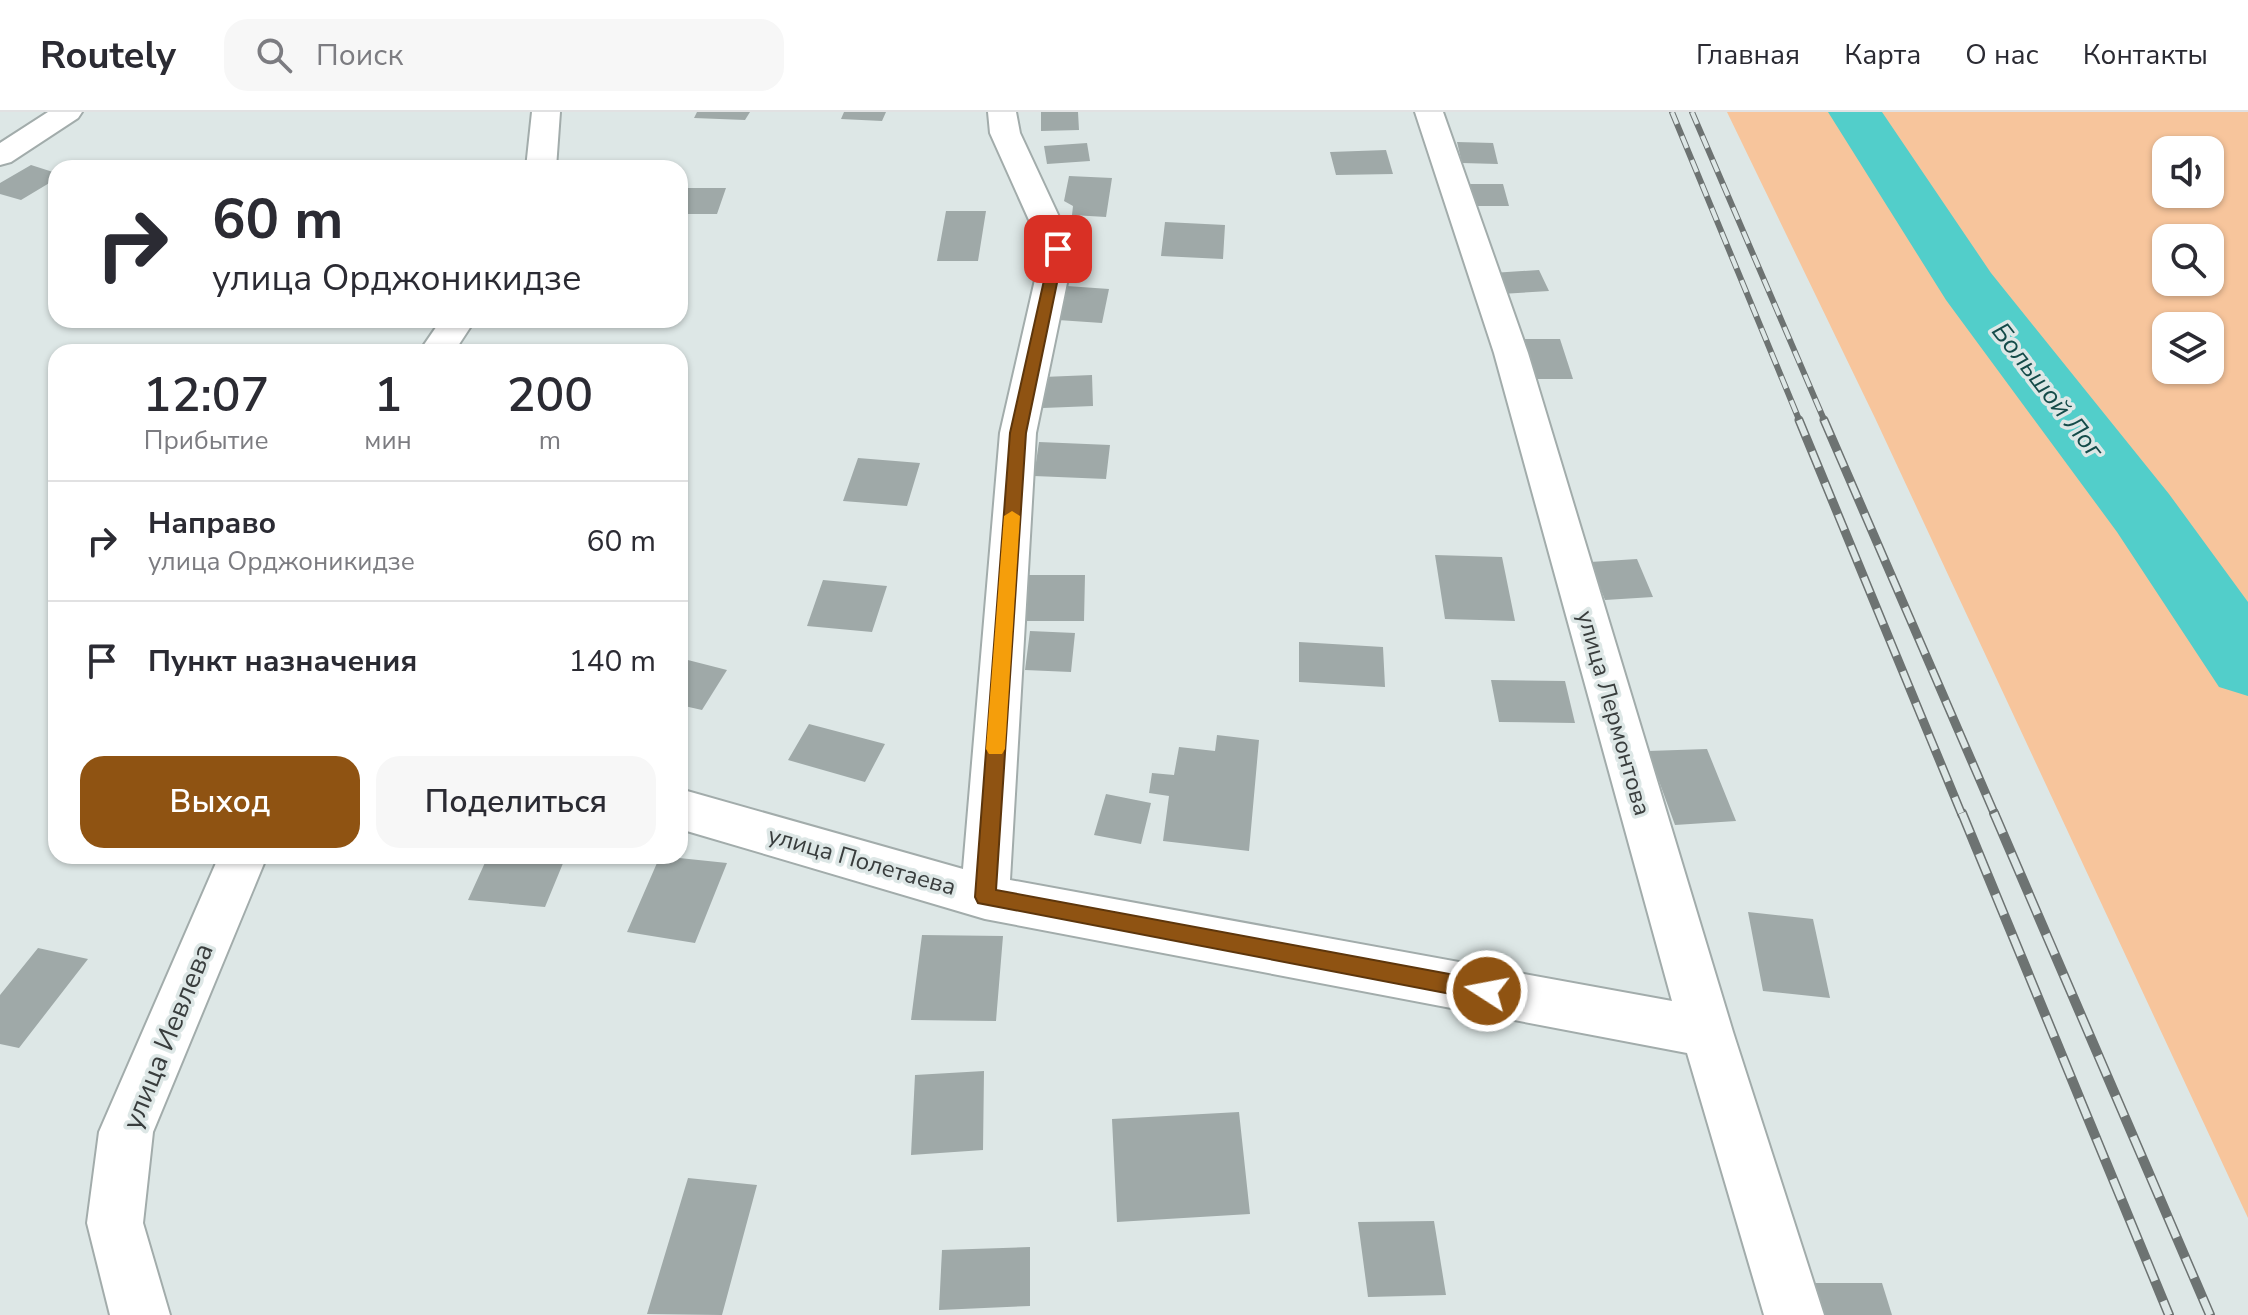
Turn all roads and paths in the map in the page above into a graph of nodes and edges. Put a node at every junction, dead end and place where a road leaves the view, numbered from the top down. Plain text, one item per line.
1 (68, 112) edge
2 (546, 112) edge
3 (1002, 112) edge
4 (1429, 112) edge
5 (0, 156) edge
6 (542, 160) edge
7 (688, 811) edge
8 (240, 864) edge
9 (985, 897) junction
10 (1707, 1032) junction
11 (140, 1315) edge
12 (1794, 1315) edge

1 - 5 street
2 - 6 street
3 - 9 street
4 - 10 street, улица Лермонтова
7 - 9 street, улица Полетаева
8 - 11 street, улица Иевлева
9 - 10 street, улица Полетаева
10 - 12 street, улица Лермонтова

